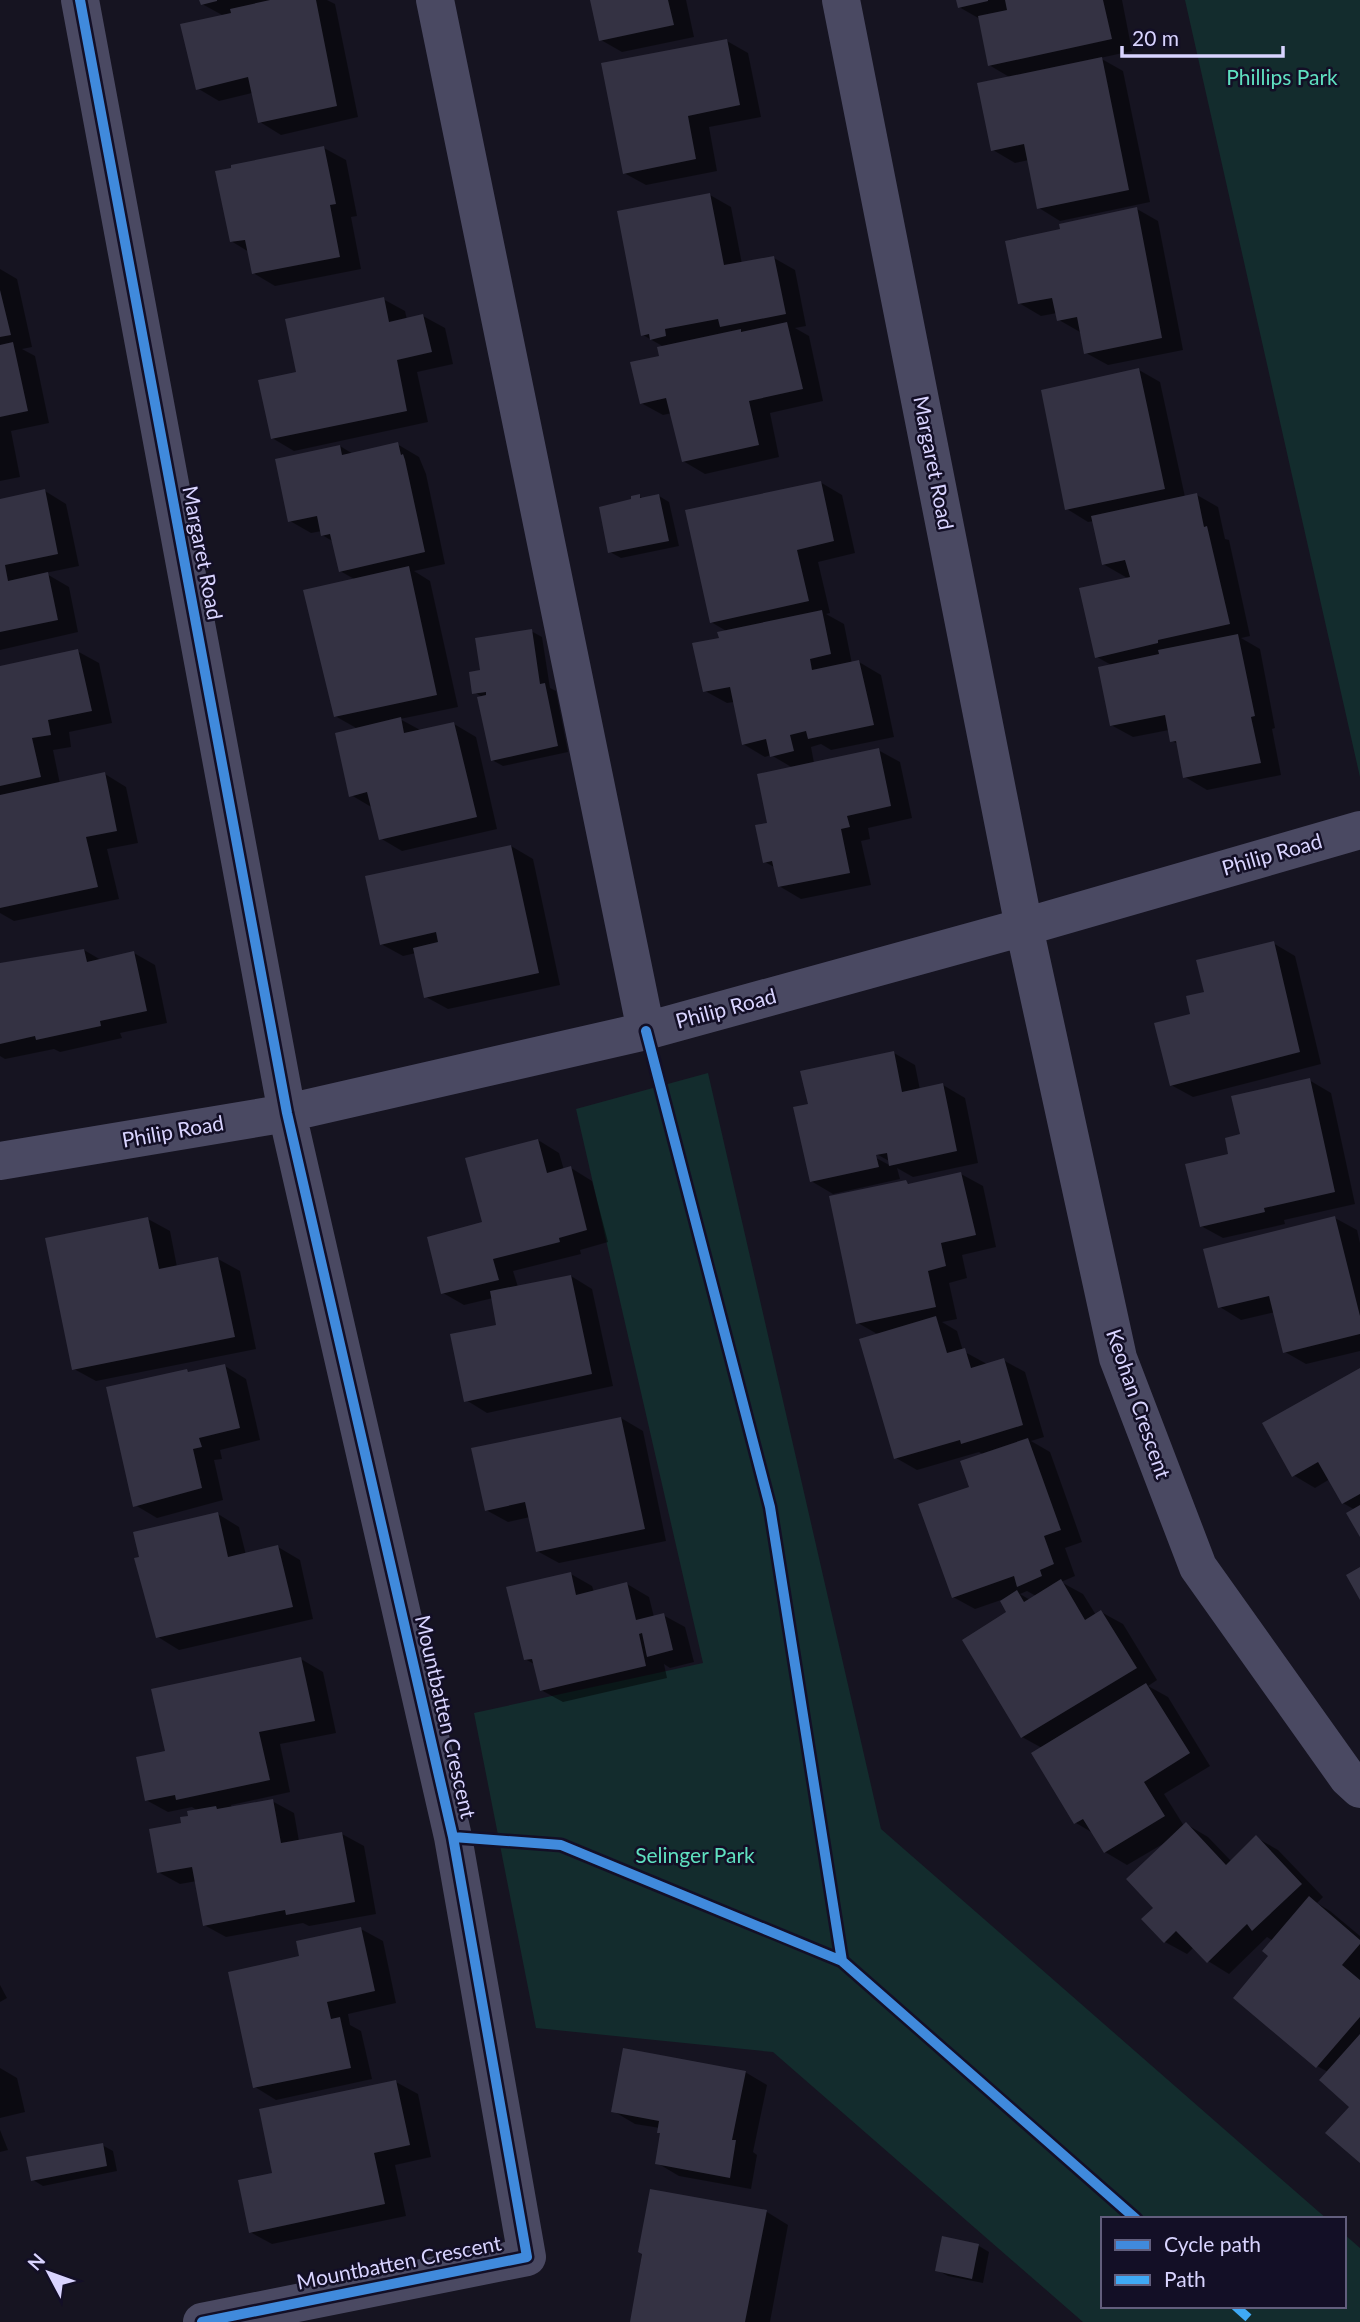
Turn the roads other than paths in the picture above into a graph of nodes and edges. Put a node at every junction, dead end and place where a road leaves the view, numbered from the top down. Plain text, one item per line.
1 (80, 0) edge
2 (435, 0) edge
3 (841, 0) edge
4 (1360, 830) edge
5 (1024, 927) junction
6 (646, 1031) junction
7 (287, 1113) junction
8 (0, 1161) edge
9 (1360, 1789) edge
10 (202, 2322) edge

1 - 7 street, Margaret Road
2 - 6 street
3 - 5 street, Margaret Road
4 - 5 street, Philip Road
5 - 6 street, Philip Road
5 - 9 street, Keohan Crescent
6 - 7 street, Philip Road
7 - 8 street, Philip Road
7 - 10 street, Mountbatten Crescent

